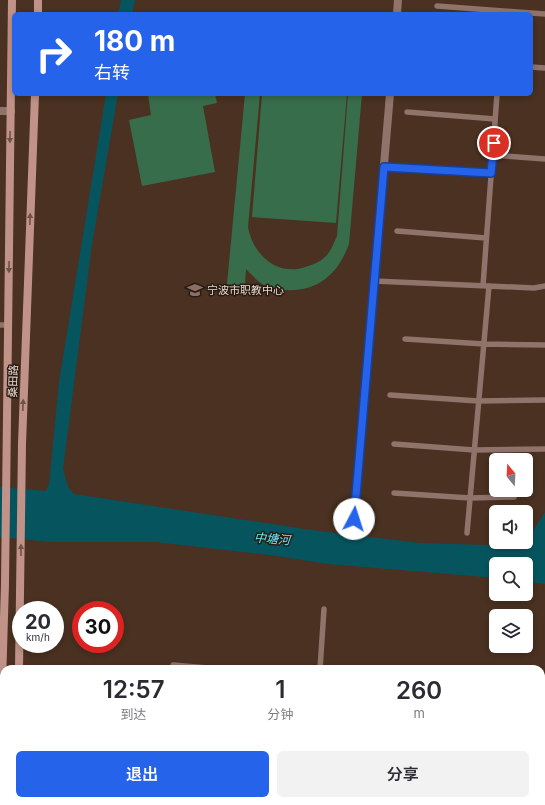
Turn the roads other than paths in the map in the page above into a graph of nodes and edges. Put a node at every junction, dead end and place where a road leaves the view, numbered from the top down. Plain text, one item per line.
1 (12, 0) edge
2 (38, 0) edge
3 (398, 0) edge
4 (437, 6) dead end
5 (38, 12) edge
6 (397, 12) edge
7 (518, 12) edge
8 (533, 13) edge
9 (545, 14) edge
10 (533, 67) edge
11 (545, 68) edge
12 (35, 96) edge
13 (390, 96) edge
14 (497, 96) edge
15 (0, 111) edge
16 (10, 111) junction
17 (407, 112) dead end
18 (495, 119) junction
19 (493, 155) junction
20 (545, 160) edge
21 (384, 167) junction
22 (491, 173) junction
23 (397, 231) dead end
24 (486, 238) junction
25 (374, 281) junction
26 (486, 286) junction
27 (545, 286) edge
28 (4, 325) edge
29 (405, 339) dead end
30 (484, 344) junction
31 (545, 345) edge
32 (390, 396) dead end
33 (545, 400) edge
34 (478, 401) junction
35 (394, 444) dead end
36 (545, 448) edge
37 (474, 450) junction
38 (394, 493) dead end
39 (514, 497) dead end
40 (470, 498) junction
41 (354, 519) dead end
42 (467, 533) dead end
43 (324, 609) dead end
44 (2, 665) edge
45 (19, 665) edge
46 (320, 665) edge
47 (0, 731) edge
48 (0, 750) edge

1 - 16 main road, 桑田路
2 - 5 main road
3 - 6 street
4 - 7 lane
8 - 9 lane
10 - 11 lane
45 -> 12 main road, 桑田路
13 - 21 street
14 - 18 lane
15 - 16 street
16 -> 28 main road, 桑田路
17 - 18 lane
18 - 19 lane
19 - 20 lane
19 - 22 lane
21 - 22 lane
21 - 25 street
22 - 24 lane
23 - 24 lane
24 - 26 lane
25 - 26 lane
25 - 41 street
26 - 27 lane
26 - 30 lane
28 - 44 main road, 桑田路
29 - 30 lane
30 - 31 lane
30 - 34 lane
32 - 34 lane
33 - 34 lane
34 - 37 lane
35 - 37 lane
36 - 37 lane
37 - 40 lane
38 - 40 lane
39 - 40 lane
40 - 42 lane
43 - 46 lane
47 - 48 main road, 桑田路

